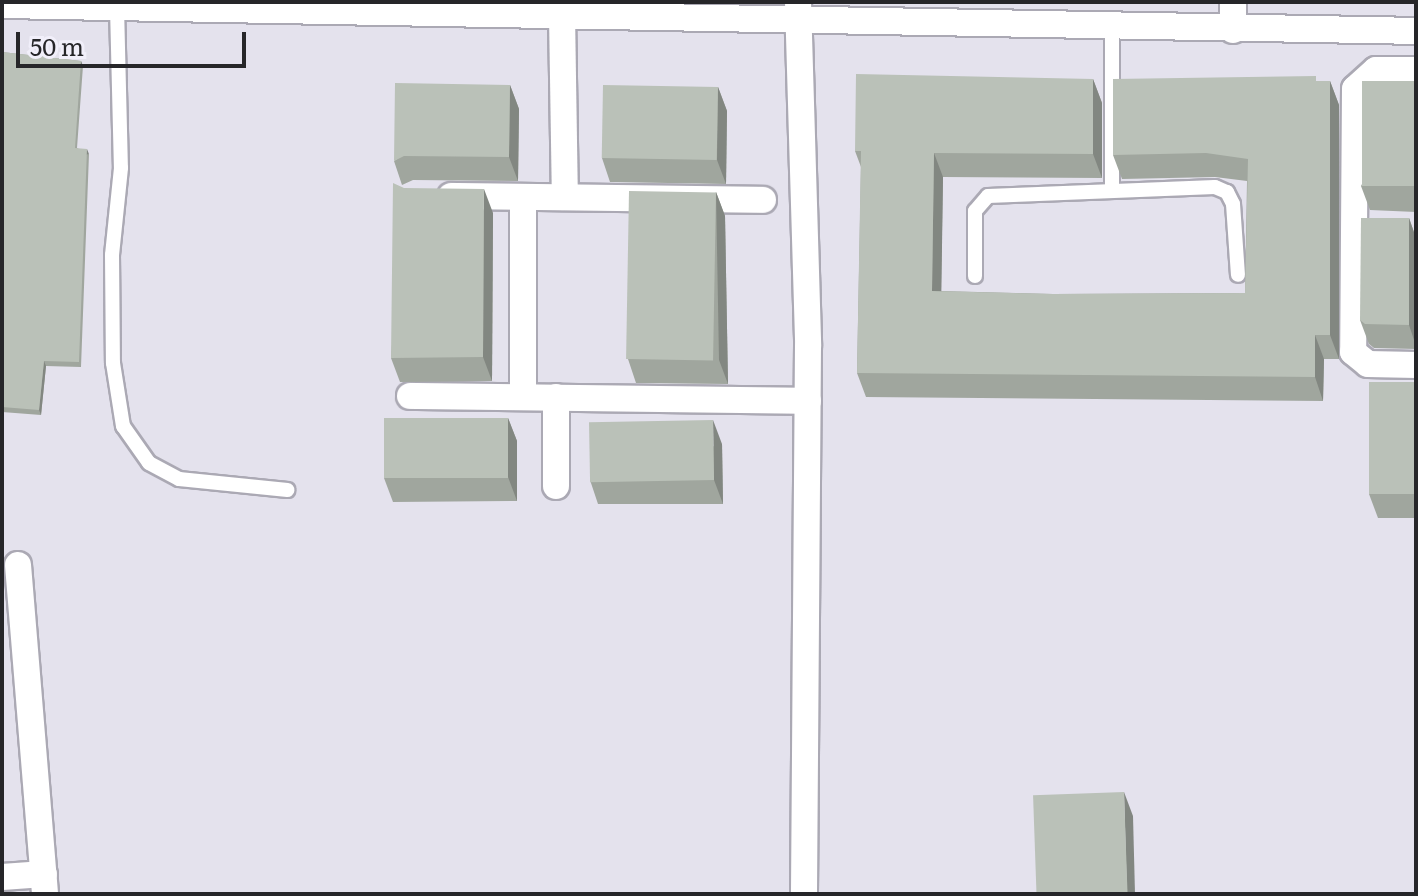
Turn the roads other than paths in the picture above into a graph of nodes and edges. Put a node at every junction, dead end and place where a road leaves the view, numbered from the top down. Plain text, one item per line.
1 (1233, 2) edge
2 (2, 5) edge
3 (117, 7) junction
4 (620, 8) edge
5 (798, 11) edge
6 (562, 14) junction
7 (1112, 27) junction
8 (1233, 30) junction
9 (1416, 31) edge
10 (1416, 70) edge
11 (1112, 189) junction
12 (429, 196) edge
13 (523, 197) junction
14 (565, 197) junction
15 (763, 200) dead end
16 (1354, 226) junction
17 (1385, 226) edge
18 (1238, 275) dead end
19 (975, 276) dead end
20 (1416, 365) edge
21 (410, 396) dead end
22 (523, 396) junction
23 (556, 397) junction
24 (808, 401) junction
25 (556, 486) dead end
26 (287, 490) dead end
27 (18, 565) dead end
28 (2, 877) edge
29 (44, 884) edge
30 (804, 894) edge

1 - 8 street
2 - 3 street
3 - 6 street
3 - 26 lane
4 - 5 street
4 - 6 street
5 - 7 street
5 - 24 street
6 - 14 street
7 - 8 street
7 - 11 lane
8 - 9 street
10 - 16 street
11 - 18 lane
11 - 19 lane
12 - 13 street
13 - 14 street
13 - 22 street
14 - 15 street
16 - 17 street
16 - 20 street
21 - 22 street
22 - 23 street
23 - 24 street
23 - 25 street
24 - 30 street
27 - 29 street
28 - 29 street

